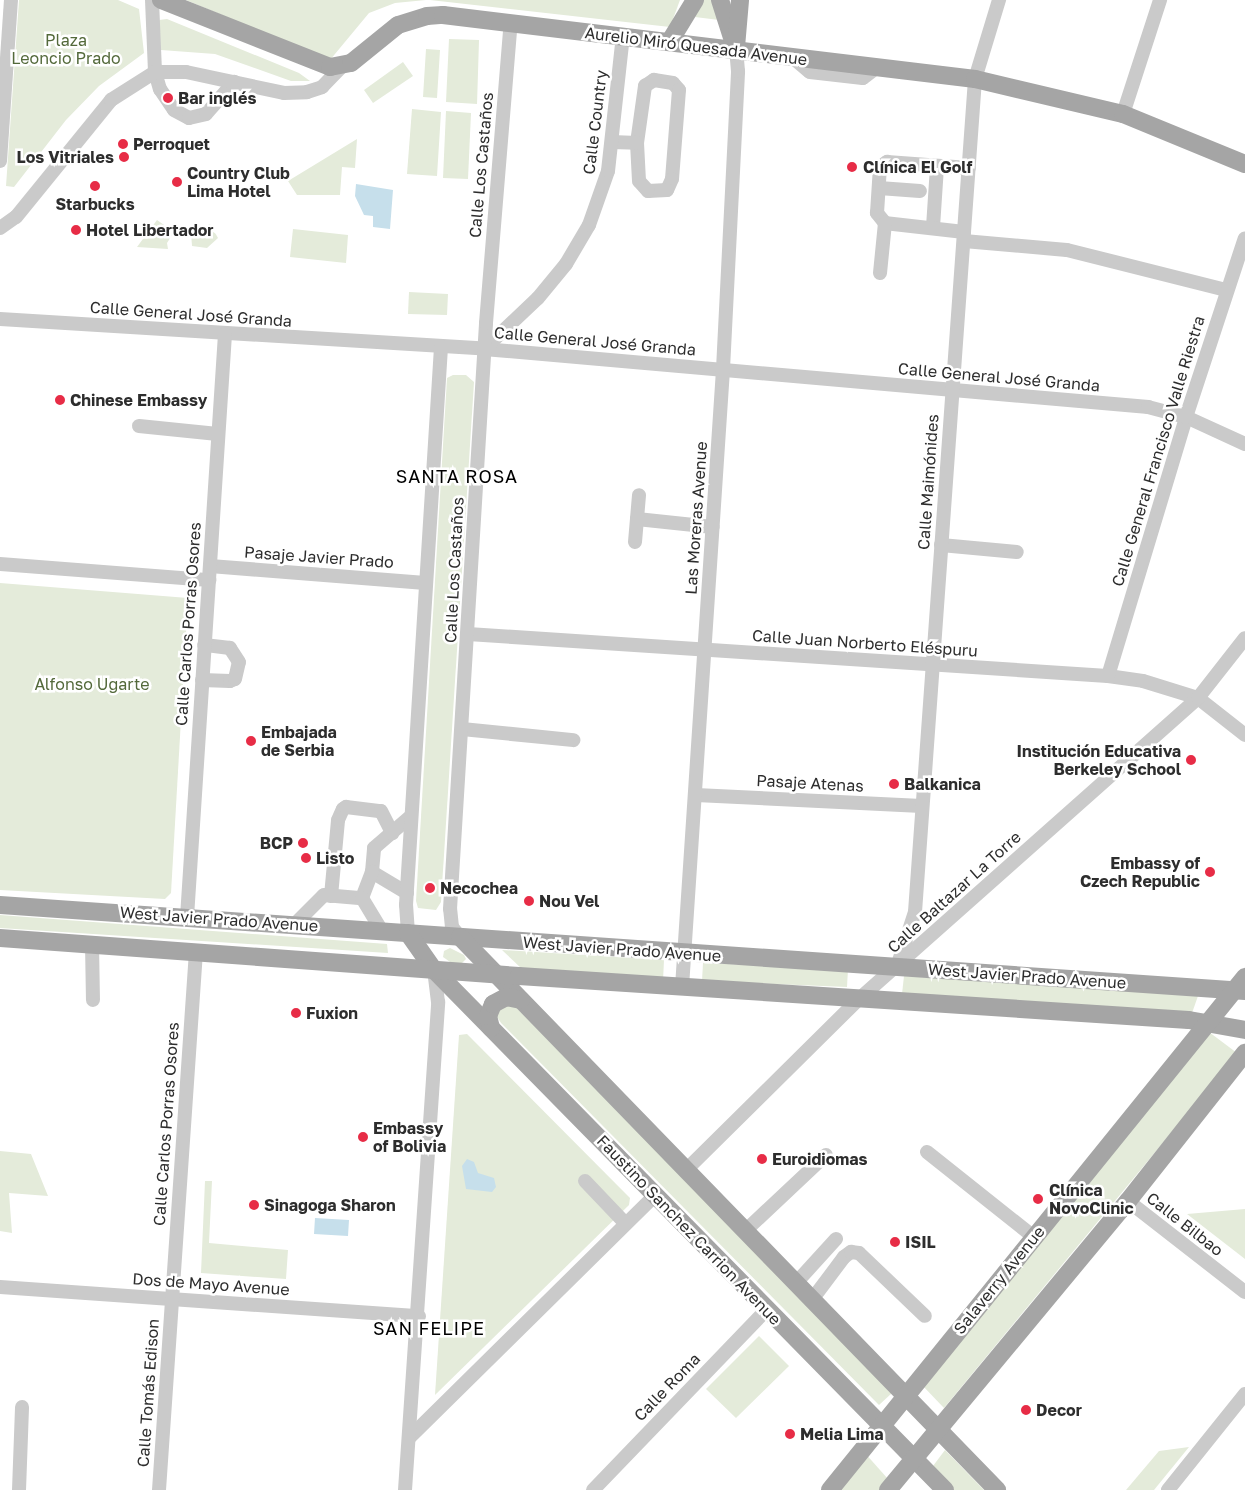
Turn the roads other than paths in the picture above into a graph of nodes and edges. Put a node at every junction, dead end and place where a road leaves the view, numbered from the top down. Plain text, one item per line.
1 (11, 0) edge
2 (152, 0) edge
3 (161, 0) edge
4 (695, 0) edge
5 (720, 0) edge
6 (740, 0) edge
7 (999, 0) edge
8 (1160, 0) edge
9 (511, 22) junction
10 (623, 36) junction
11 (670, 41) junction
12 (736, 50) junction
13 (342, 66) junction
14 (155, 72) junction
15 (3, 75) edge
16 (975, 79) junction
17 (234, 82) junction
18 (1124, 114) junction
19 (612, 142) junction
20 (637, 143) junction
21 (0, 160) edge
22 (1245, 164) edge
23 (937, 166) junction
24 (969, 168) junction
25 (879, 188) junction
26 (920, 191) dead end
27 (885, 223) junction
28 (932, 227) junction
29 (0, 228) edge
30 (964, 237) junction
31 (1245, 238) edge
32 (880, 273) dead end
33 (1226, 290) junction
34 (0, 319) edge
35 (225, 334) junction
36 (441, 347) junction
37 (484, 350) junction
38 (723, 369) junction
39 (951, 392) junction
40 (1186, 417) junction
41 (139, 426) dead end
42 (218, 434) junction
43 (1245, 444) edge
44 (639, 495) dead end
45 (637, 518) junction
46 (713, 527) junction
47 (635, 542) dead end
48 (942, 545) junction
49 (1017, 552) dead end
50 (0, 564) edge
51 (209, 573) junction
52 (425, 583) junction
53 (468, 634) junction
54 (1245, 638) edge
55 (204, 645) junction
56 (705, 650) junction
57 (934, 664) junction
58 (1108, 676) junction
59 (202, 680) junction
60 (1198, 698) junction
61 (462, 729) junction
62 (1245, 735) edge
63 (573, 740) dead end
64 (696, 795) junction
65 (922, 806) junction
66 (411, 816) junction
67 (392, 832) junction
68 (372, 872) junction
69 (407, 893) junction
70 (331, 896) junction
71 (362, 898) junction
72 (0, 904) edge
73 (187, 917) junction
74 (294, 924) junction
75 (381, 930) junction
76 (408, 933) junction
77 (460, 937) junction
78 (0, 938) edge
79 (92, 944) junction
80 (196, 952) junction
81 (684, 953) junction
82 (897, 967) junction
83 (434, 970) junction
84 (496, 975) junction
85 (1241, 986) edge
86 (682, 987) junction
87 (859, 999) junction
88 (93, 1000) dead end
89 (520, 1000) junction
90 (1209, 1022) junction
91 (492, 1028) junction
92 (1245, 1030) edge
93 (1245, 1053) edge
94 (927, 1152) dead end
95 (826, 1155) dead end
96 (686, 1170) junction
97 (585, 1181) dead end
98 (655, 1195) junction
99 (1128, 1202) junction
100 (626, 1224) junction
101 (745, 1231) junction
102 (1034, 1237) junction
103 (836, 1239) dead end
104 (795, 1284) junction
105 (0, 1287) edge
106 (1245, 1292) edge
107 (172, 1299) junction
108 (812, 1300) junction
109 (767, 1309) junction
110 (419, 1316) junction
111 (925, 1316) dead end
112 (1245, 1394) edge
113 (904, 1396) junction
114 (22, 1407) dead end
115 (881, 1426) junction
116 (937, 1430) junction
117 (409, 1438) junction
118 (914, 1458) junction
119 (19, 1490) edge
120 (158, 1490) edge
121 (405, 1490) edge
122 (593, 1490) edge
123 (830, 1490) edge
124 (888, 1490) edge
125 (945, 1490) edge
126 (997, 1490) edge
127 (1168, 1490) edge

1 - 15 street
2 - 14 street
3 - 13 main road
4 - 11 main road
5 - 12 main road
6 - 12 main road
7 - 16 street, Calle Maimónides
8 - 18 street
9 - 10 main road, Aurelio Miró Quesada Avenue
9 - 13 main road, Aurelio Miró Quesada Avenue
9 - 37 street, Calle Los Castaños
10 - 11 main road, Aurelio Miró Quesada Avenue
10 - 19 street, Calle Country
11 - 12 main road, Aurelio Miró Quesada Avenue
12 - 16 main road, Aurelio Miró Quesada Avenue
12 - 38 street, Las Moreras Avenue
13 - 17 street
14 - 17 street
14 - 17 street
14 - 29 street
15 - 21 street
16 - 18 main road, Aurelio Miró Quesada Avenue
16 - 24 street, Calle Maimónides
18 - 22 main road, Aurelio Miró Quesada Avenue
19 - 20 street
19 - 37 street, Calle Country
20 - 20 street
23 - 24 street
23 - 25 street
23 - 28 street
24 - 30 street, Calle Maimónides
25 - 26 street
25 - 27 street
27 - 28 street
27 - 32 street
28 - 30 street
30 - 33 street
30 - 39 street, Calle Maimónides
31 - 33 street, Calle General Francisco Valle Riestra
33 - 40 street, Calle General Francisco Valle Riestra
34 - 35 street, Calle General José Granda
35 - 36 street, Calle General José Granda
35 - 42 street, Calle Carlos Porras Osores
36 - 37 street, Calle General José Granda
36 - 52 street, Calle Los Castaños
37 - 38 street, Calle General José Granda
37 - 53 street, Calle Los Castaños
38 - 39 street, Calle General José Granda
38 - 46 street, Las Moreras Avenue
39 - 40 street, Calle General José Granda
39 - 48 street, Calle Maimónides
40 - 43 street, Calle General José Granda
40 - 58 street, Calle General Francisco Valle Riestra
41 - 42 street
42 - 51 street, Calle Carlos Porras Osores
44 - 45 street
45 - 46 street
45 - 47 street
46 - 56 street, Las Moreras Avenue
48 - 49 street
48 - 57 street, Calle Maimónides
50 - 51 street, Pasaje Javier Prado
51 - 52 street, Pasaje Javier Prado
51 - 55 street, Calle Carlos Porras Osores
52 - 66 street, Calle Los Castaños
53 - 56 street, Calle Juan Norberto Eléspuru
53 - 61 street, Calle Los Castaños
54 - 60 street, Calle Baltazar La Torre
55 - 59 street, Calle Carlos Porras Osores
55 - 59 street
56 - 57 street, Calle Juan Norberto Eléspuru
56 - 64 street, Las Moreras Avenue
57 - 58 street, Calle Juan Norberto Eléspuru
57 - 65 street, Calle Maimónides
58 - 60 street, Calle Juan Norberto Eléspuru
59 - 73 street, Calle Carlos Porras Osores
60 - 62 street, Calle Juan Norberto Eléspuru
60 - 82 street, Calle Baltazar La Torre
61 - 63 street
61 - 77 street, Calle Los Castaños
64 - 65 street, Pasaje Atenas
64 - 81 street, Las Moreras Avenue
65 - 82 street, Calle Maimónides
66 - 67 street
66 - 69 street, Calle Los Castaños
67 - 68 street
67 - 70 street
68 - 69 street
68 - 71 street
69 - 76 street, Calle Los Castaños
70 - 71 street
70 - 74 street
71 - 75 street
72 - 73 main road, West Javier Prado Avenue
73 - 74 main road, West Javier Prado Avenue
74 - 75 main road, West Javier Prado Avenue
75 - 76 main road, West Javier Prado Avenue
76 - 77 main road, West Javier Prado Avenue
76 - 83 main road, Faustino Sanchez Carrion Avenue
77 - 81 main road, West Javier Prado Avenue
77 - 84 main road
78 - 79 main road
79 - 80 main road
79 - 88 street
80 - 83 main road
80 - 107 street, Calle Carlos Porras Osores
81 - 82 main road, West Javier Prado Avenue
81 - 86 street, Las Moreras Avenue
82 - 85 main road, West Javier Prado Avenue
82 - 87 street, Calle Baltazar La Torre
83 - 84 main road, West Javier Prado Avenue
83 - 91 main road, Faustino Sanchez Carrion Avenue
83 - 110 street
84 - 86 main road, West Javier Prado Avenue
84 - 89 main road
85 - 90 main road, Salaverry Avenue
86 - 87 main road, West Javier Prado Avenue
87 - 90 main road, West Javier Prado Avenue
87 - 96 street, Calle Baltazar La Torre
89 - 91 main road
89 - 96 main road
90 - 92 main road, West Javier Prado Avenue
90 - 102 main road, Salaverry Avenue
91 - 98 main road, Faustino Sanchez Carrion Avenue
93 - 99 main road
94 - 102 street
95 - 101 street
96 - 101 main road
97 - 100 street
98 - 100 street
98 - 109 main road, Faustino Sanchez Carrion Avenue
99 - 106 street, Calle Bilbao
99 - 116 main road
100 - 117 street
101 - 104 main road
102 - 113 main road, Salaverry Avenue
103 - 104 street
104 - 108 main road
105 - 107 street, Dos de Mayo Avenue
107 - 110 street, Dos de Mayo Avenue
107 - 120 street, Calle Tomás Edison
108 - 111 street
108 - 113 main road
109 - 115 main road, Faustino Sanchez Carrion Avenue
109 - 122 street, Calle Roma
110 - 117 street
112 - 127 street
113 - 115 main road, Salaverry Avenue
113 - 116 main road
114 - 119 street
115 - 118 main road, Faustino Sanchez Carrion Avenue
115 - 123 main road, Salaverry Avenue
116 - 118 main road
116 - 126 main road
117 - 121 street
118 - 124 main road
118 - 125 main road, Faustino Sanchez Carrion Avenue

